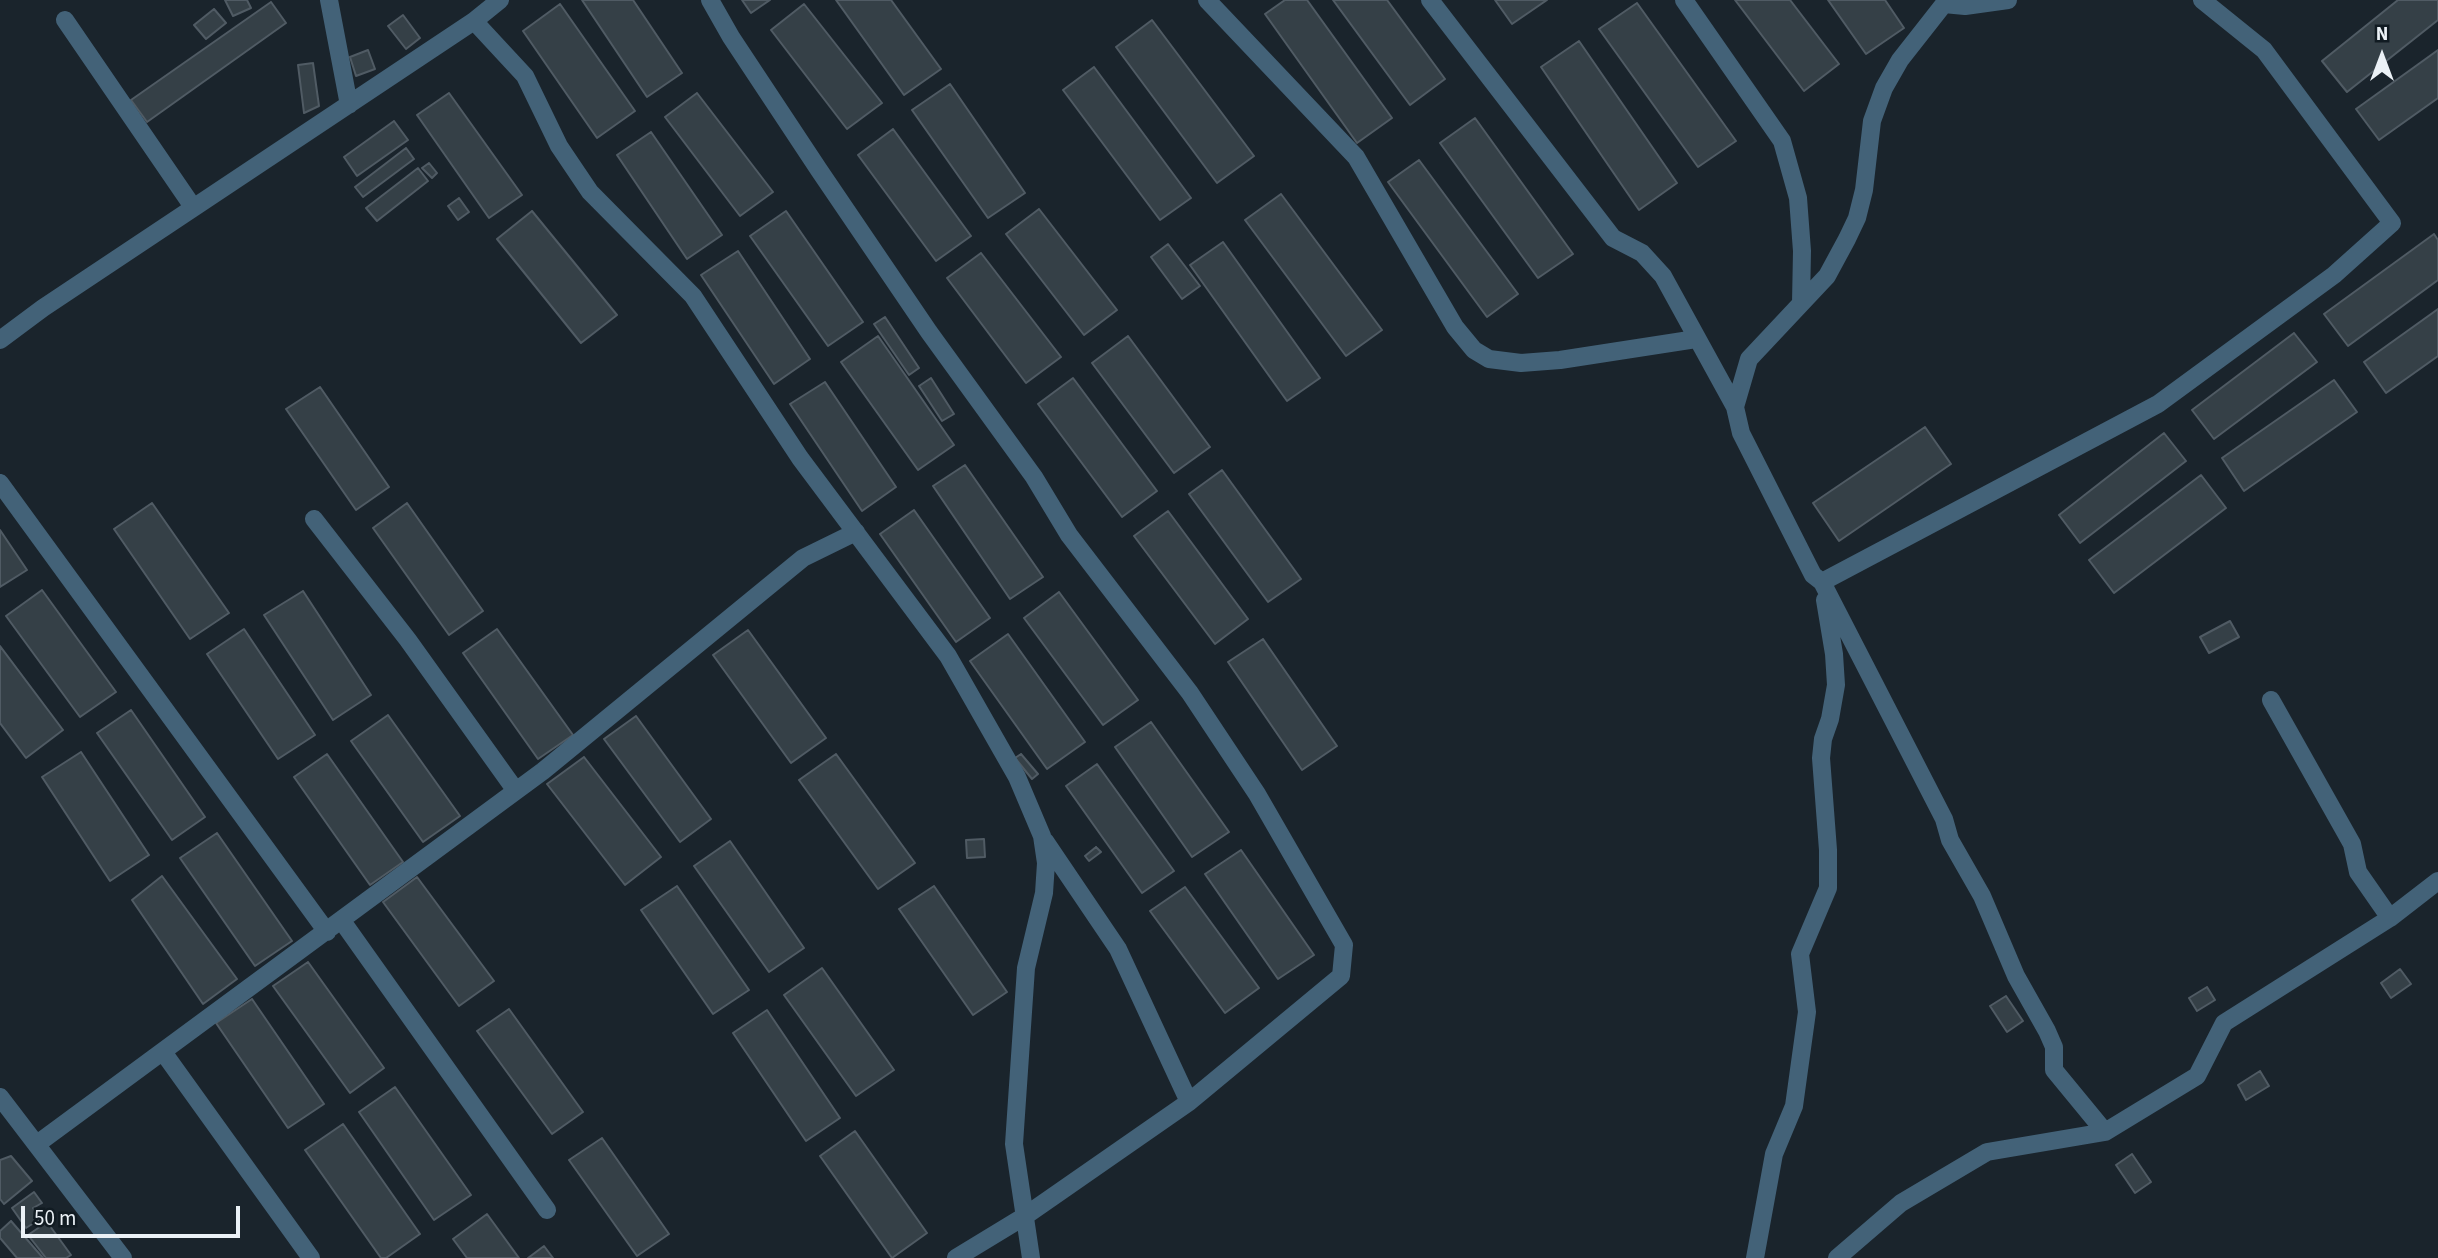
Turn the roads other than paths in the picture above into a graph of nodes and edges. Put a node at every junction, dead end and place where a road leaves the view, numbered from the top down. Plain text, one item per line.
1 (329, 0) edge
2 (500, 0) edge
3 (710, 0) edge
4 (1207, 0) edge
5 (1430, 0) edge
6 (1684, 0) edge
7 (2008, 0) edge
8 (2202, 0) edge
9 (1942, 2) edge
10 (65, 20) dead end
11 (474, 21) junction
12 (349, 105) junction
13 (193, 207) junction
14 (1801, 303) junction
15 (1696, 338) junction
16 (0, 340) edge
17 (1735, 407) junction
18 (0, 483) edge
19 (314, 519) dead end
20 (856, 532) junction
21 (1822, 582) junction
22 (2271, 700) dead end
23 (516, 792) junction
24 (1042, 836) junction
25 (2438, 881) edge
26 (2390, 918) junction
27 (342, 921) junction
28 (327, 932) junction
29 (163, 1052) junction
30 (0, 1097) edge
31 (1189, 1102) junction
32 (2105, 1132) junction
33 (37, 1144) junction
34 (547, 1210) dead end
35 (1026, 1216) junction
36 (122, 1258) edge
37 (311, 1258) edge
38 (956, 1258) edge
39 (1031, 1258) edge
40 (1755, 1258) edge
41 (1837, 1258) edge

1 - 12 street
2 - 11 street
3 - 31 street
4 - 15 street
5 - 15 street
6 - 14 street
7 - 9 street
8 - 21 street
9 - 14 street
10 - 13 street
11 - 12 street
11 - 20 street
12 - 13 street
13 - 16 street
14 - 17 street
15 - 17 street
17 - 21 street
18 - 28 street
19 - 23 street
20 - 23 street
20 - 24 street
21 - 32 street
21 - 40 street
22 - 26 street
23 - 27 street
24 - 31 street
24 - 35 street
25 - 26 street
26 - 32 street
27 - 28 street
27 - 34 street
28 - 29 street
29 - 33 street
29 - 37 street
30 - 33 street
31 - 35 street
32 - 41 street
33 - 36 street
35 - 38 street
35 - 39 street

